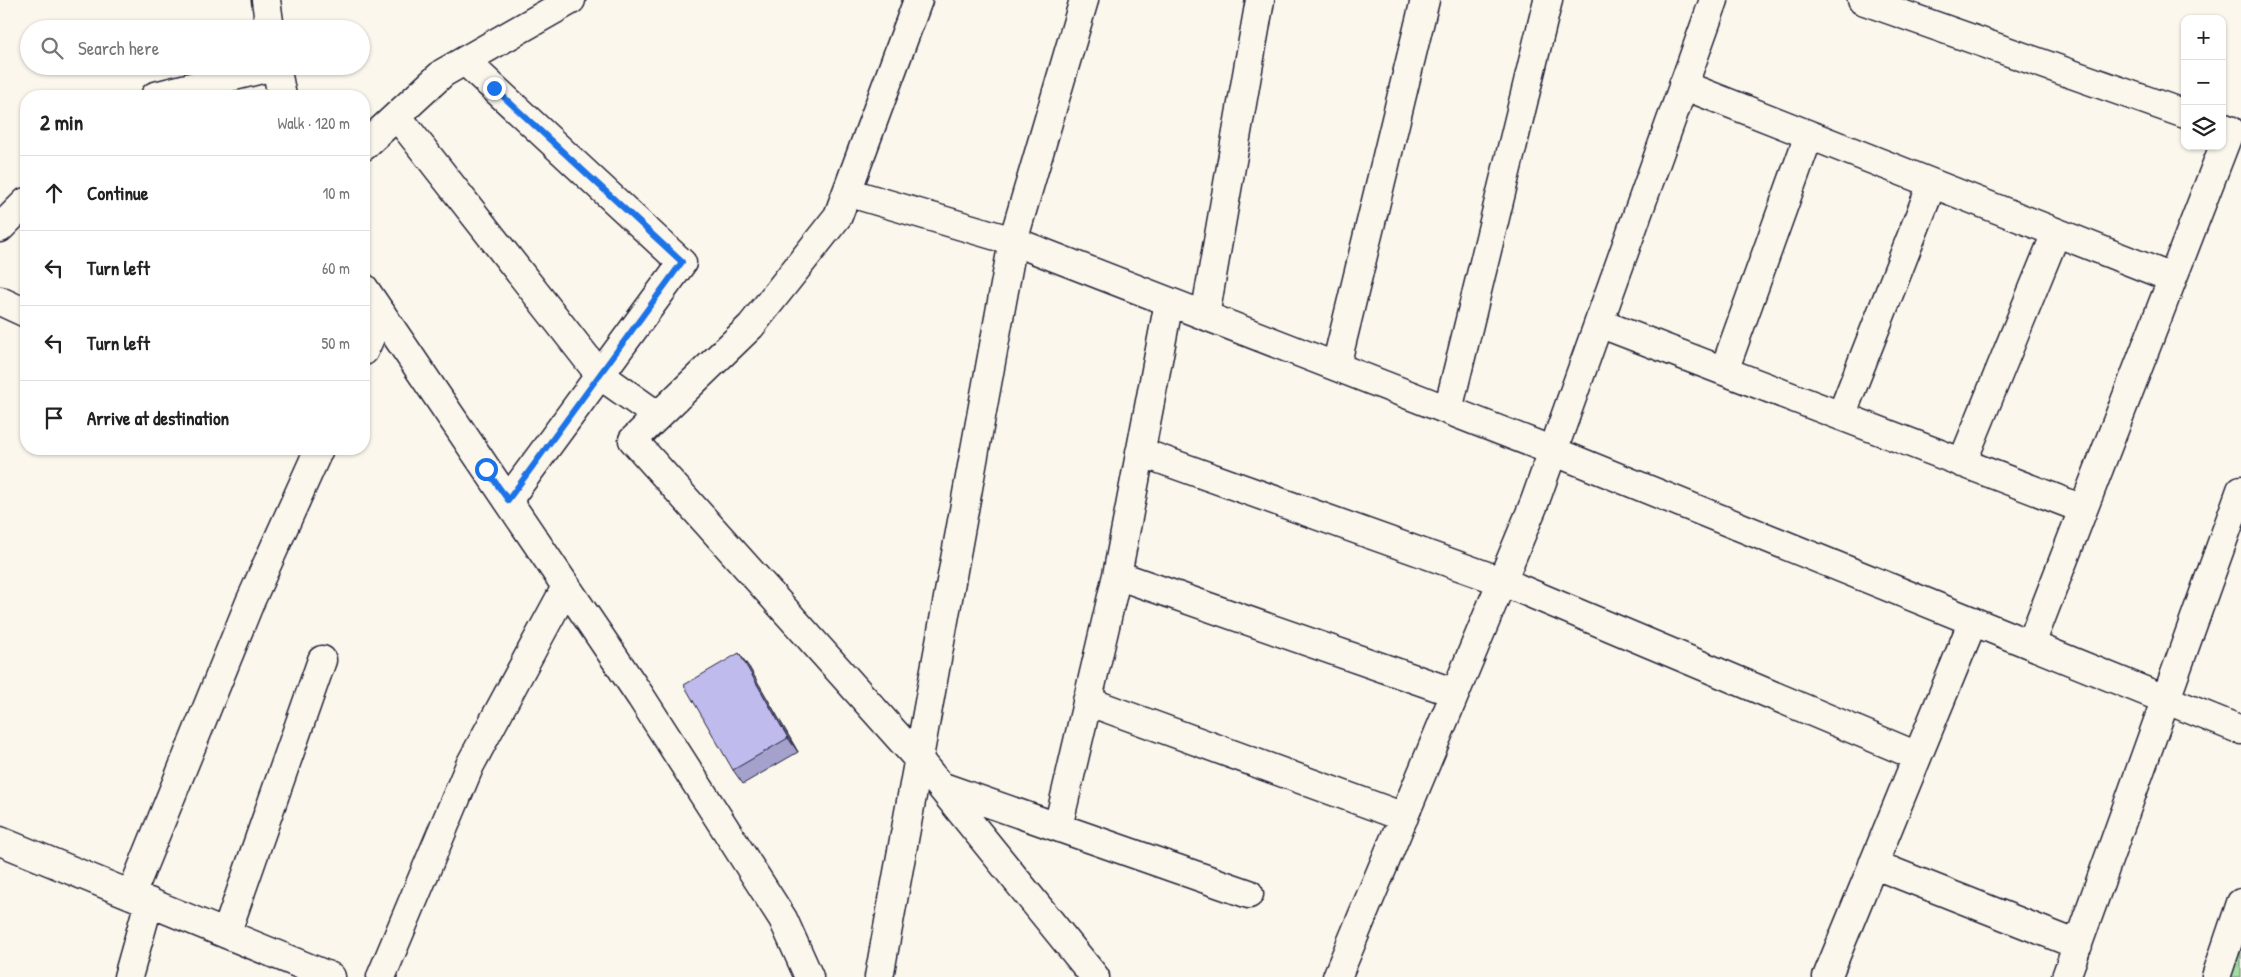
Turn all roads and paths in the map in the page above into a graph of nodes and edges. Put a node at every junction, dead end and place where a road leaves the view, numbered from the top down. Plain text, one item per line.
1 (266, 0) edge
2 (571, 0) edge
3 (918, 0) edge
4 (1084, 0) edge
5 (1260, 0) edge
6 (1425, 0) edge
7 (1548, 0) edge
8 (1714, 0) edge
9 (1862, 0) edge
10 (269, 20) edge
11 (465, 61) junction
12 (239, 75) edge
13 (277, 75) edge
14 (1683, 86) junction
15 (178, 90) edge
16 (281, 90) edge
17 (2181, 113) edge
18 (396, 116) junction
19 (2231, 131) edge
20 (1809, 135) junction
21 (370, 140) edge
22 (1932, 184) junction
23 (847, 192) junction
24 (20, 208) edge
25 (0, 228) edge
26 (2056, 233) junction
27 (1013, 241) junction
28 (2172, 278) junction
29 (370, 297) edge
30 (0, 301) edge
31 (1169, 302) junction
32 (20, 311) edge
33 (381, 313) junction
34 (1205, 316) junction
35 (1599, 323) junction
36 (370, 338) edge
37 (1336, 366) junction
38 (1724, 371) junction
39 (600, 375) junction
40 (1448, 410) junction
41 (658, 416) junction
42 (1841, 416) junction
43 (1553, 451) junction
44 (1140, 452) junction
45 (316, 455) edge
46 (1962, 463) junction
47 (2241, 490) edge
48 (508, 500) junction
49 (2083, 509) junction
50 (1117, 575) junction
51 (1501, 582) junction
52 (566, 587) junction
53 (1973, 621) junction
54 (2030, 644) junction
55 (322, 660) dead end
56 (1455, 693) junction
57 (2167, 700) junction
58 (1088, 702) junction
59 (2241, 730) edge
60 (1917, 756) junction
61 (919, 760) junction
62 (940, 786) junction
63 (1404, 817) junction
64 (1058, 827) junction
65 (0, 841) edge
66 (1873, 864) junction
67 (1249, 894) dead end
68 (140, 899) junction
69 (2241, 903) edge
70 (226, 934) junction
71 (2078, 945) junction
72 (128, 977) edge
73 (331, 977) edge
74 (381, 977) edge
75 (810, 977) edge
76 (880, 977) edge
77 (1095, 977) edge
78 (1337, 977) edge
79 (1827, 977) edge
80 (2066, 977) edge
81 (2216, 977) edge

1 - 10 street
2 - 11 street
3 - 23 street
4 - 27 street
5 - 34 street
6 - 37 street
7 - 40 street
8 - 14 street
9 - 17 street
11 - 18 street
11 - 39 street
12 - 15 street
13 - 16 street
14 - 20 street
14 - 35 street
18 - 21 street
18 - 39 street
19 - 28 street
20 - 22 street
20 - 38 street
22 - 26 street
22 - 42 street
23 - 27 street
23 - 41 street
24 - 25 street
26 - 28 street
26 - 46 street
27 - 31 street
27 - 61 street
28 - 49 street
29 - 33 street
30 - 32 street
31 - 34 street
31 - 44 street
33 - 36 street
33 - 48 street
34 - 37 street
35 - 38 street
35 - 43 street
37 - 40 street
38 - 42 street
39 - 41 street
39 - 48 street
40 - 43 street
41 - 61 street
42 - 46 street
43 - 51 street
43 - 53 street
44 - 50 street
44 - 51 street
45 - 68 street
46 - 49 street
47 - 57 street
48 - 52 street
49 - 54 street
50 - 56 street
50 - 58 street
51 - 56 street
51 - 60 street
52 - 74 street
52 - 75 street
53 - 54 street
53 - 60 street
54 - 57 street
55 - 70 street
56 - 63 street
57 - 59 street
57 - 71 street
58 - 63 street
58 - 64 street
60 - 66 street
61 - 62 street
61 - 76 street
62 - 64 street
62 - 77 street
63 - 78 street
64 - 67 street
65 - 68 street
66 - 71 street
66 - 79 street
68 - 70 street
68 - 72 street
69 - 81 street
70 - 73 street
71 - 80 street

